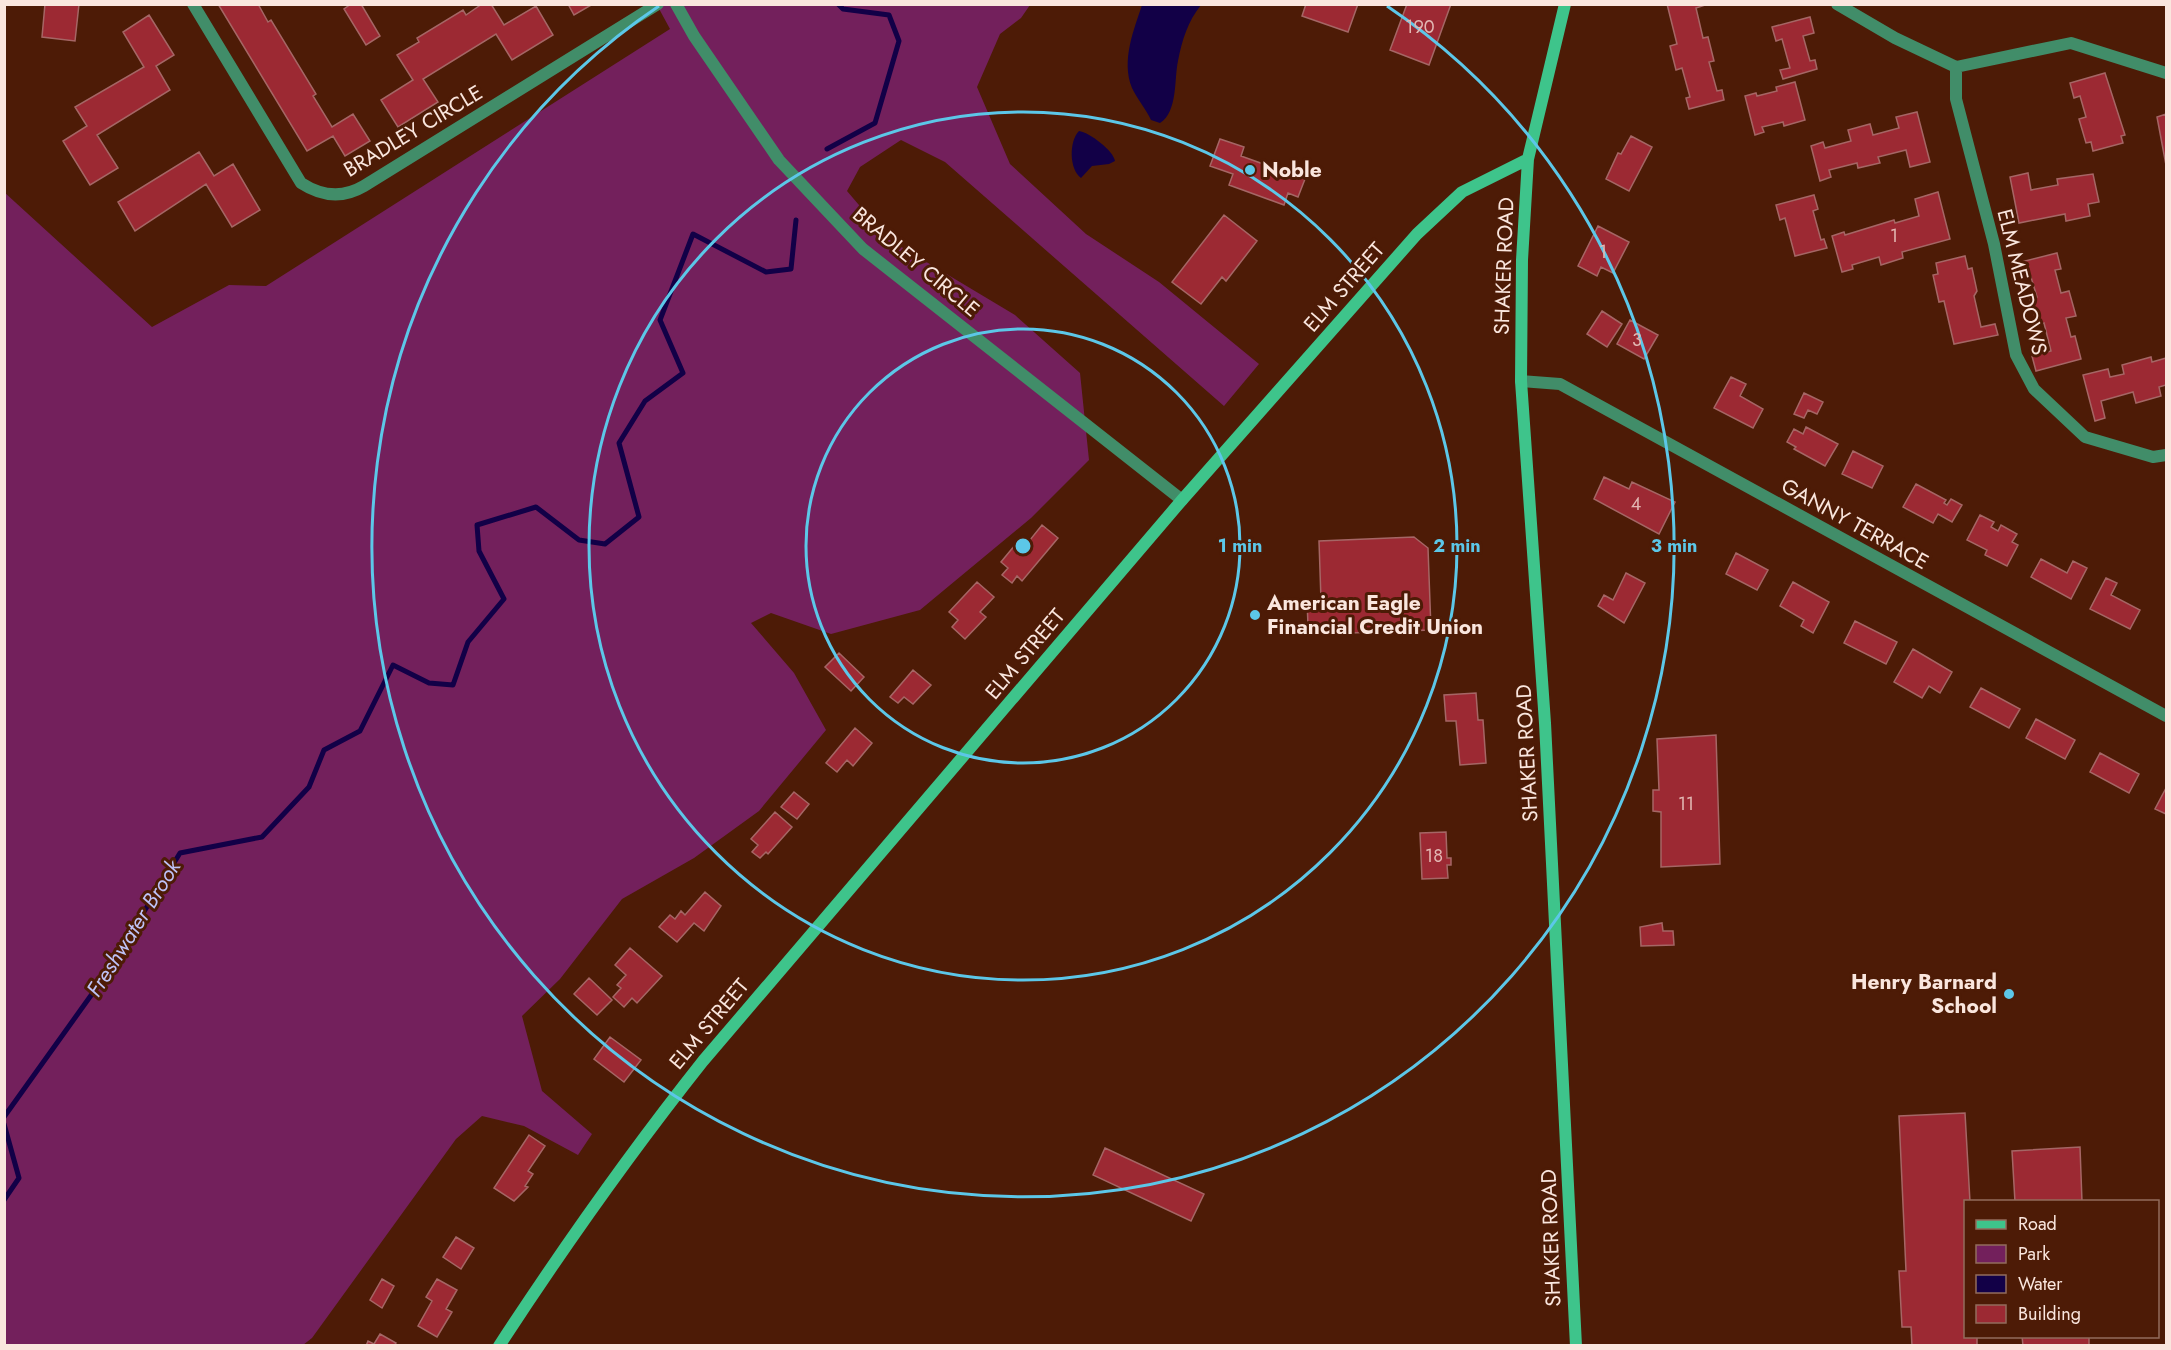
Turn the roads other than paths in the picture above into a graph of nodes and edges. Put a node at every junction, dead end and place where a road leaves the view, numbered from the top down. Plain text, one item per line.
1 (193, 4) edge
2 (658, 4) edge
3 (676, 4) edge
4 (1565, 4) edge
5 (1836, 4) edge
6 (1956, 67) junction
7 (2166, 73) edge
8 (1528, 159) junction
9 (1521, 381) junction
10 (2166, 455) edge
11 (1182, 500) junction
12 (2166, 716) edge
13 (499, 1346) edge
14 (1576, 1346) edge

1 - 2 street, BRADLEY CIRCLE
3 - 11 street, BRADLEY CIRCLE
4 - 8 street
5 - 6 street
6 - 7 street
6 - 10 street, ELM MEADOWS
8 - 9 street, SHAKER ROAD
8 - 11 street, ELM STREET
9 - 12 street, GANNY TERRACE
9 - 14 street, SHAKER ROAD
11 - 13 street, ELM STREET

